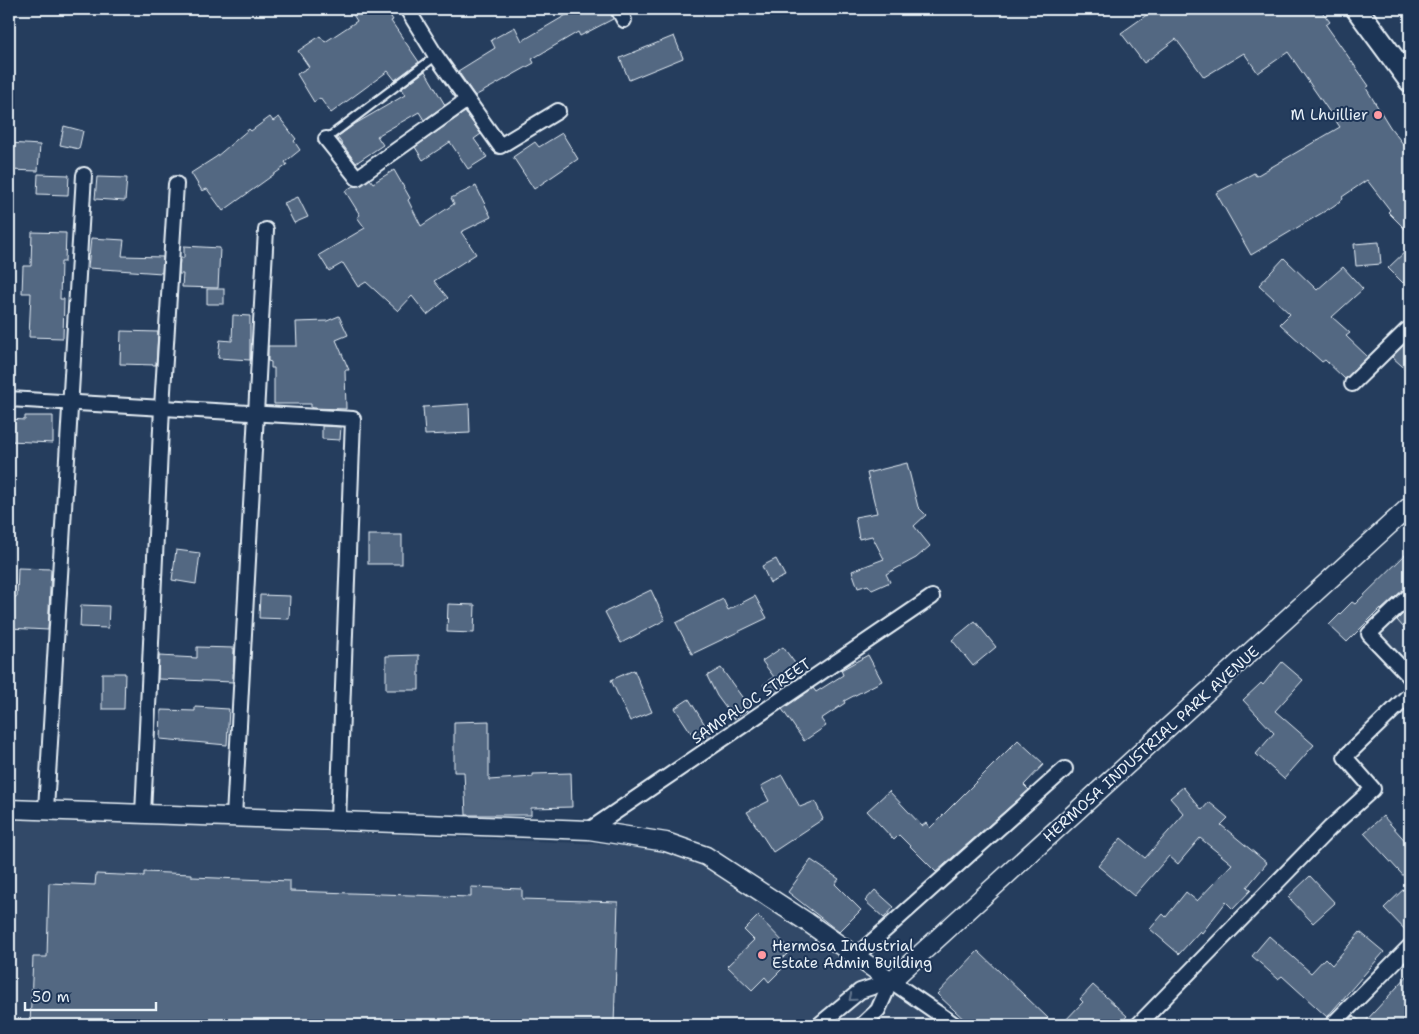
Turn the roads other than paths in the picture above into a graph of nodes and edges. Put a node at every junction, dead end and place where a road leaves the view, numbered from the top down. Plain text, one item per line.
1 (407, 9) edge
2 (1357, 9) edge
3 (436, 56) junction
4 (1408, 72) edge
5 (467, 100) junction
6 (558, 112) dead end
7 (326, 139) joint
8 (84, 175) dead end
9 (176, 184) dead end
10 (266, 230) dead end
11 (1410, 330) edge
12 (1352, 384) dead end
13 (9, 399) edge
14 (69, 401) junction
15 (162, 407) junction
16 (257, 412) junction
17 (1410, 506) edge
18 (1410, 595) edge
19 (932, 597) dead end
20 (1410, 677) edge
21 (1410, 694) edge
22 (1065, 769) dead end
23 (9, 809) edge
24 (46, 809) junction
25 (143, 814) junction
26 (234, 818) junction
27 (338, 821) junction
28 (589, 830) junction
29 (1410, 946) edge
30 (856, 956) junction
31 (891, 981) junction
32 (819, 1025) edge
33 (862, 1025) edge
34 (955, 1025) edge
35 (1138, 1025) edge
36 (1332, 1025) edge

1 - 3 street
2 - 4 main road
3 - 5 street
3 - 7 lane
5 - 6 street
5 - 7 street
8 - 14 street
9 - 15 street
10 - 16 street
11 - 12 street
13 - 14 street
14 - 15 street
14 - 24 street
15 - 16 street
15 - 25 street
16 - 26 street
16 - 27 street
17 - 31 street, HERMOSA INDUSTRIAL PARK AVENUE
18 - 20 street
19 - 28 street, SAMPALOC STREET
21 - 35 street
22 - 30 street
23 - 24 street
24 - 25 street
25 - 26 street
26 - 27 street
27 - 28 street
28 - 30 street
29 - 36 street
30 - 31 street
31 -> 32 street
31 - 33 street
31 - 34 street

